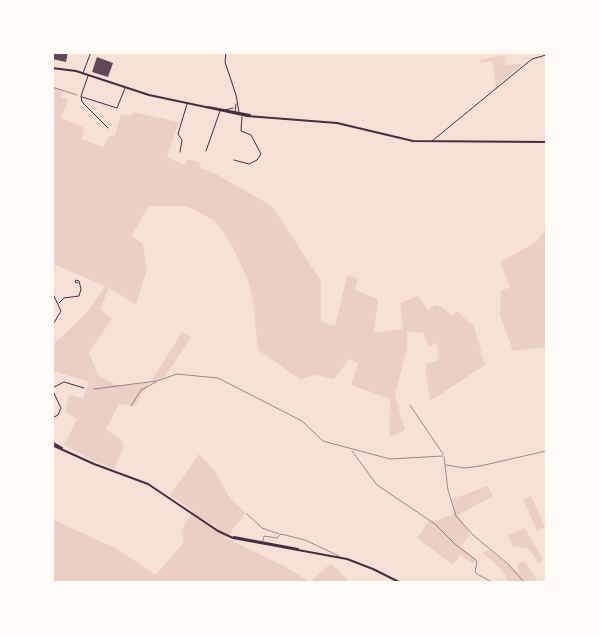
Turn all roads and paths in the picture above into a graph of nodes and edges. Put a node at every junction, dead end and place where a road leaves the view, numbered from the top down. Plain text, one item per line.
1 (91, 52) edge
2 (226, 52) edge
3 (546, 56) edge
4 (52, 68) edge
5 (83, 74) junction
6 (88, 75) junction
7 (52, 87) edge
8 (125, 88) junction
9 (81, 96) junction
10 (188, 104) junction
11 (201, 106) junction
12 (236, 107) junction
13 (224, 110) junction
14 (220, 111) junction
15 (235, 113) junction
16 (242, 114) junction
17 (108, 128) dead end
18 (432, 141) junction
19 (546, 142) edge
20 (206, 151) dead end
21 (180, 152) dead end
22 (234, 160) dead end
23 (78, 283) dead end
24 (52, 292) edge
25 (58, 303) junction
26 (52, 326) edge
27 (157, 381) junction
28 (84, 388) dead end
29 (52, 389) edge
30 (94, 389) dead end
31 (410, 405) dead end
32 (131, 406) dead end
33 (52, 418) edge
34 (52, 443) edge
35 (351, 450) junction
36 (546, 451) edge
37 (444, 456) junction
38 (446, 465) junction
39 (247, 514) dead end
40 (281, 534) junction
41 (262, 543) junction
42 (340, 558) junction
43 (399, 582) edge
44 (492, 582) edge
45 (524, 582) edge

1 - 5 street
2 - 12 street
3 - 18 street
4 - 5 street
5 - 6 street
6 - 8 street
6 - 9 street
7 - 9 path
8 - 9 street
8 - 10 street
9 - 17 street
10 - 11 street
10 - 21 street
11 - 13 street
11 - 14 street
12 - 13 street
12 - 15 street
12 - 16 street
13 - 15 street
14 - 15 street
14 - 20 street
15 - 16 street
16 - 18 street
16 - 22 street
18 - 19 street
23 - 25 street
24 - 25 street
25 - 26 street
27 - 30 path
27 - 32 path
27 - 35 path
28 - 29 street
29 - 33 street
31 - 37 path
34 - 41 street
35 - 37 path
35 - 44 path
36 - 38 path
37 - 38 path
38 - 45 path
39 - 40 lane
40 - 41 lane
40 - 42 lane
41 - 42 street
42 - 43 street

